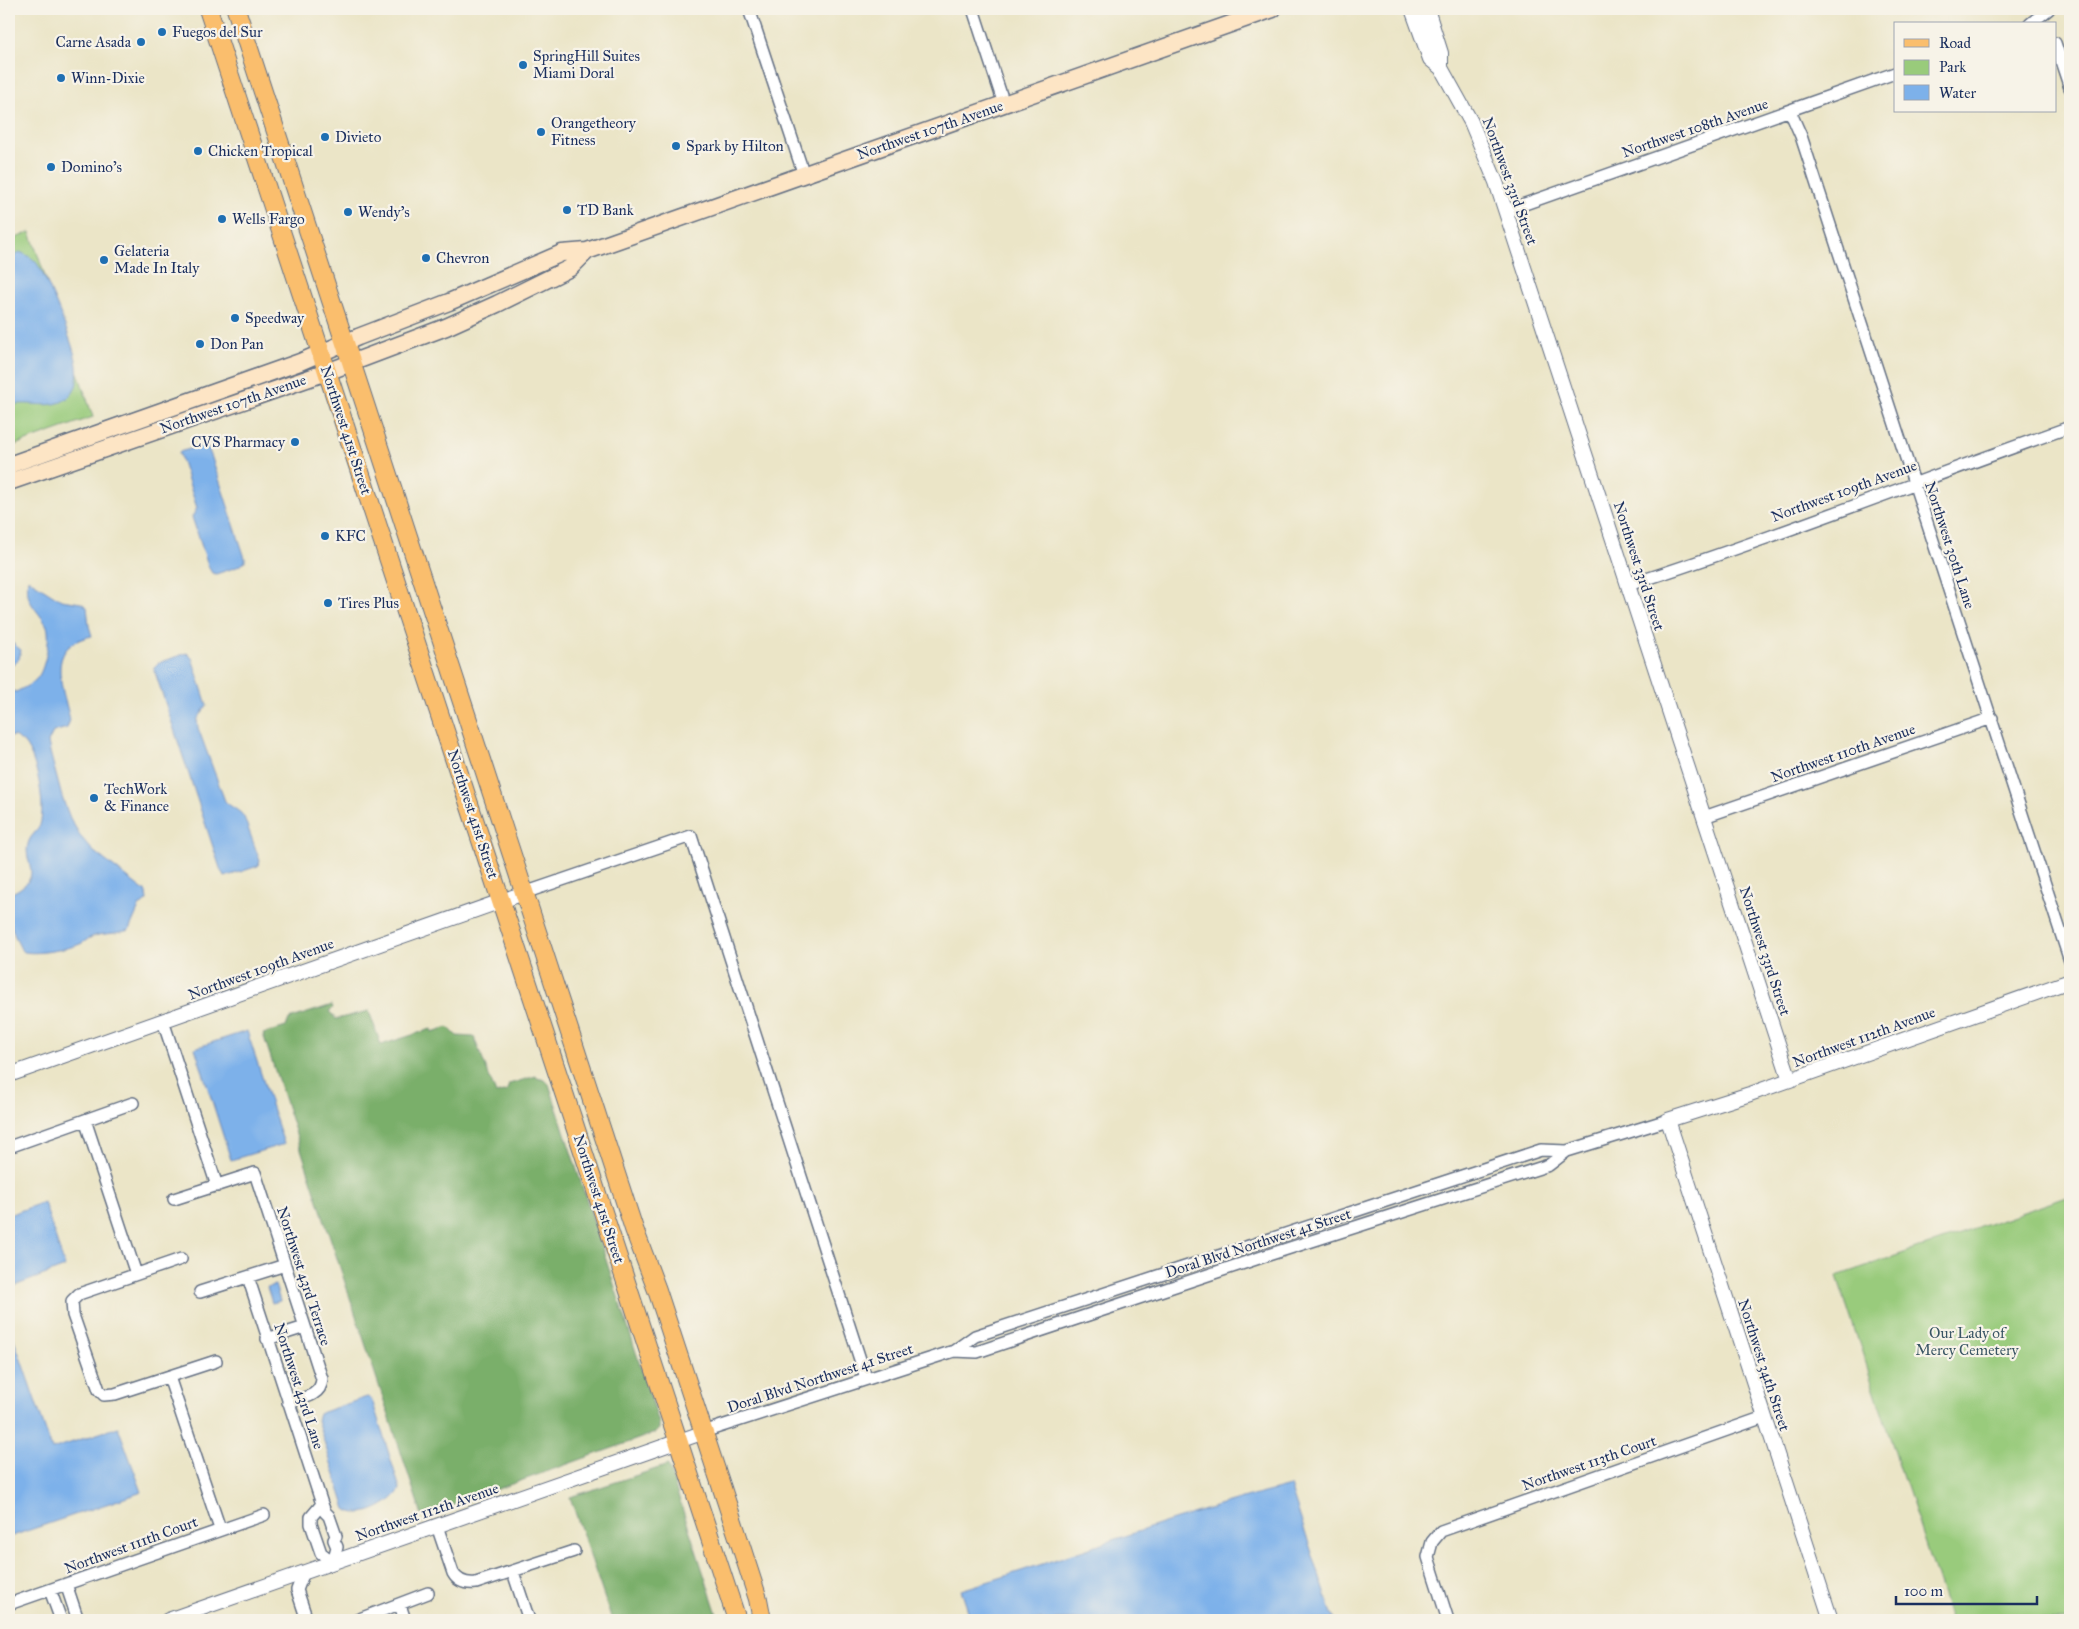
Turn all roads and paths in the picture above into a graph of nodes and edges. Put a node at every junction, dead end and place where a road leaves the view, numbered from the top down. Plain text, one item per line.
1 (208, 9) edge
2 (236, 9) edge
3 (749, 9) edge
4 (973, 9) edge
5 (1273, 9) edge
6 (1412, 9) edge
7 (1427, 9) edge
8 (2046, 11) edge
9 (2032, 22) edge
10 (2056, 46) edge
11 (1441, 68) junction
12 (1894, 73) edge
13 (2070, 88) edge
14 (1004, 104) junction
15 (1790, 111) junction
16 (804, 175) junction
17 (1505, 211) junction
18 (587, 251) junction
19 (344, 343) junction
20 (320, 353) junction
21 (350, 362) junction
22 (327, 372) junction
23 (2070, 427) edge
24 (9, 465) edge
25 (9, 482) edge
26 (1914, 483) junction
27 (1628, 585) junction
28 (1992, 718) junction
29 (1704, 817) junction
30 (524, 893) junction
31 (501, 900) junction
32 (2070, 962) edge
33 (2070, 981) edge
34 (163, 1021) junction
35 (9, 1076) edge
36 (1790, 1080) junction
37 (133, 1103) dead end
38 (85, 1120) junction
39 (1668, 1120) junction
40 (9, 1147) edge
41 (217, 1186) junction
42 (174, 1199) dead end
43 (182, 1259) dead end
44 (285, 1264) junction
45 (136, 1274) junction
46 (248, 1277) junction
47 (200, 1292) dead end
48 (305, 1327) junction
49 (267, 1339) junction
50 (216, 1360) dead end
51 (170, 1377) junction
52 (866, 1378) junction
53 (288, 1402) junction
54 (1764, 1417) junction
55 (700, 1434) junction
56 (678, 1441) junction
57 (323, 1508) junction
58 (264, 1514) dead end
59 (437, 1526) junction
60 (326, 1527) junction
61 (220, 1530) junction
62 (313, 1532) junction
63 (334, 1540) junction
64 (574, 1551) dead end
65 (333, 1562) junction
66 (304, 1572) junction
67 (513, 1572) junction
68 (66, 1584) junction
69 (50, 1590) junction
70 (428, 1593) dead end
71 (9, 1604) edge
72 (400, 1605) junction
73 (77, 1616) edge
74 (761, 1617) edge
75 (61, 1619) edge
76 (168, 1620) edge
77 (306, 1620) edge
78 (357, 1620) edge
79 (406, 1620) edge
80 (529, 1620) edge
81 (737, 1620) edge
82 (1448, 1620) edge
83 (1831, 1620) edge

1 - 20 main road, Northwest 41st Street
2 - 19 main road, Northwest 41st Street
3 - 16 street
4 - 14 street
5 - 14 main road, Northwest 107th Avenue
6 - 11 street, Northwest 33rd Street
7 - 11 street, Northwest 33rd Street
8 - 9 street
10 - 13 street
11 - 17 street, Northwest 33rd Street
12 - 15 street, Northwest 108th Avenue
14 - 16 main road, Northwest 107th Avenue
15 - 17 street, Northwest 108th Avenue
15 - 26 street, Northwest 30th Lane
16 - 18 main road, Northwest 107th Avenue
17 - 27 street, Northwest 33rd Street
18 - 19 main road, Northwest 107th Avenue
18 - 21 main road, Northwest 107th Avenue
19 - 20 main road, Northwest 107th Avenue
19 - 21 main road, Northwest 41st Street
20 - 22 main road, Northwest 41st Street
20 - 24 main road, Northwest 107th Avenue
21 - 22 main road, Northwest 107th Avenue
21 - 30 main road, Northwest 41st Street
22 - 25 main road, Northwest 107th Avenue
22 - 31 main road, Northwest 41st Street
23 - 26 street, Northwest 109th Avenue
26 - 27 street, Northwest 109th Avenue
26 - 28 street, Northwest 30th Lane
27 - 29 street, Northwest 33rd Street
28 - 29 street, Northwest 110th Avenue
28 - 32 street, Northwest 30th Lane
29 - 36 street, Northwest 33rd Street
30 - 31 street, Northwest 109th Avenue
30 - 52 street
30 - 55 main road, Northwest 41st Street
31 - 34 street, Northwest 109th Avenue
31 - 56 main road, Northwest 41st Street
33 - 36 street, Northwest 112th Avenue
34 - 35 street, Northwest 109th Avenue
34 - 41 street
36 - 39 street, Northwest 112th Avenue
37 - 38 street
38 - 40 street
38 - 45 street
39 - 52 street, Doral Blvd Northwest 41 Street
39 - 54 street, Northwest 34th Street
41 - 42 street
41 - 44 street, Northwest 43rd Terrace
43 - 45 street
44 - 46 street
44 - 48 street, Northwest 43rd Terrace
45 - 51 street
46 - 47 street
46 - 49 street, Northwest 43rd Lane
48 - 49 street
48 - 53 street, Northwest 43rd Terrace
49 - 53 street, Northwest 43rd Lane
50 - 51 street
51 - 61 street
52 - 55 street, Doral Blvd Northwest 41 Street
53 - 57 street, Northwest 43rd Lane
54 - 82 street, Northwest 113th Court
54 - 83 street, Northwest 34th Street
55 - 56 street, Northwest 112th Avenue
55 - 74 main road, Northwest 41st Street
56 - 59 street, Northwest 112th Avenue
56 - 81 main road, Northwest 41st Street
57 - 60 street, Northwest 43rd Lane
57 - 62 street
57 - 63 street, Northwest 43rd Lane
58 - 61 street, Northwest 111th Court
59 - 65 street, Northwest 112th Avenue
59 - 67 street
60 - 62 street
60 - 63 street, Northwest 43rd Lane
61 - 68 street, Northwest 111th Court
62 - 65 street
63 - 65 street, Northwest 43rd Lane
64 - 67 street
65 - 66 street, Northwest 112th Avenue
66 - 76 street, Northwest 112th Avenue
66 - 77 street
67 - 80 street
68 - 69 street, Northwest 111th Court
68 - 73 street
69 - 71 street, Northwest 111th Court
69 - 75 street
70 - 72 street
72 - 78 street
72 - 79 street
73 - 75 street

